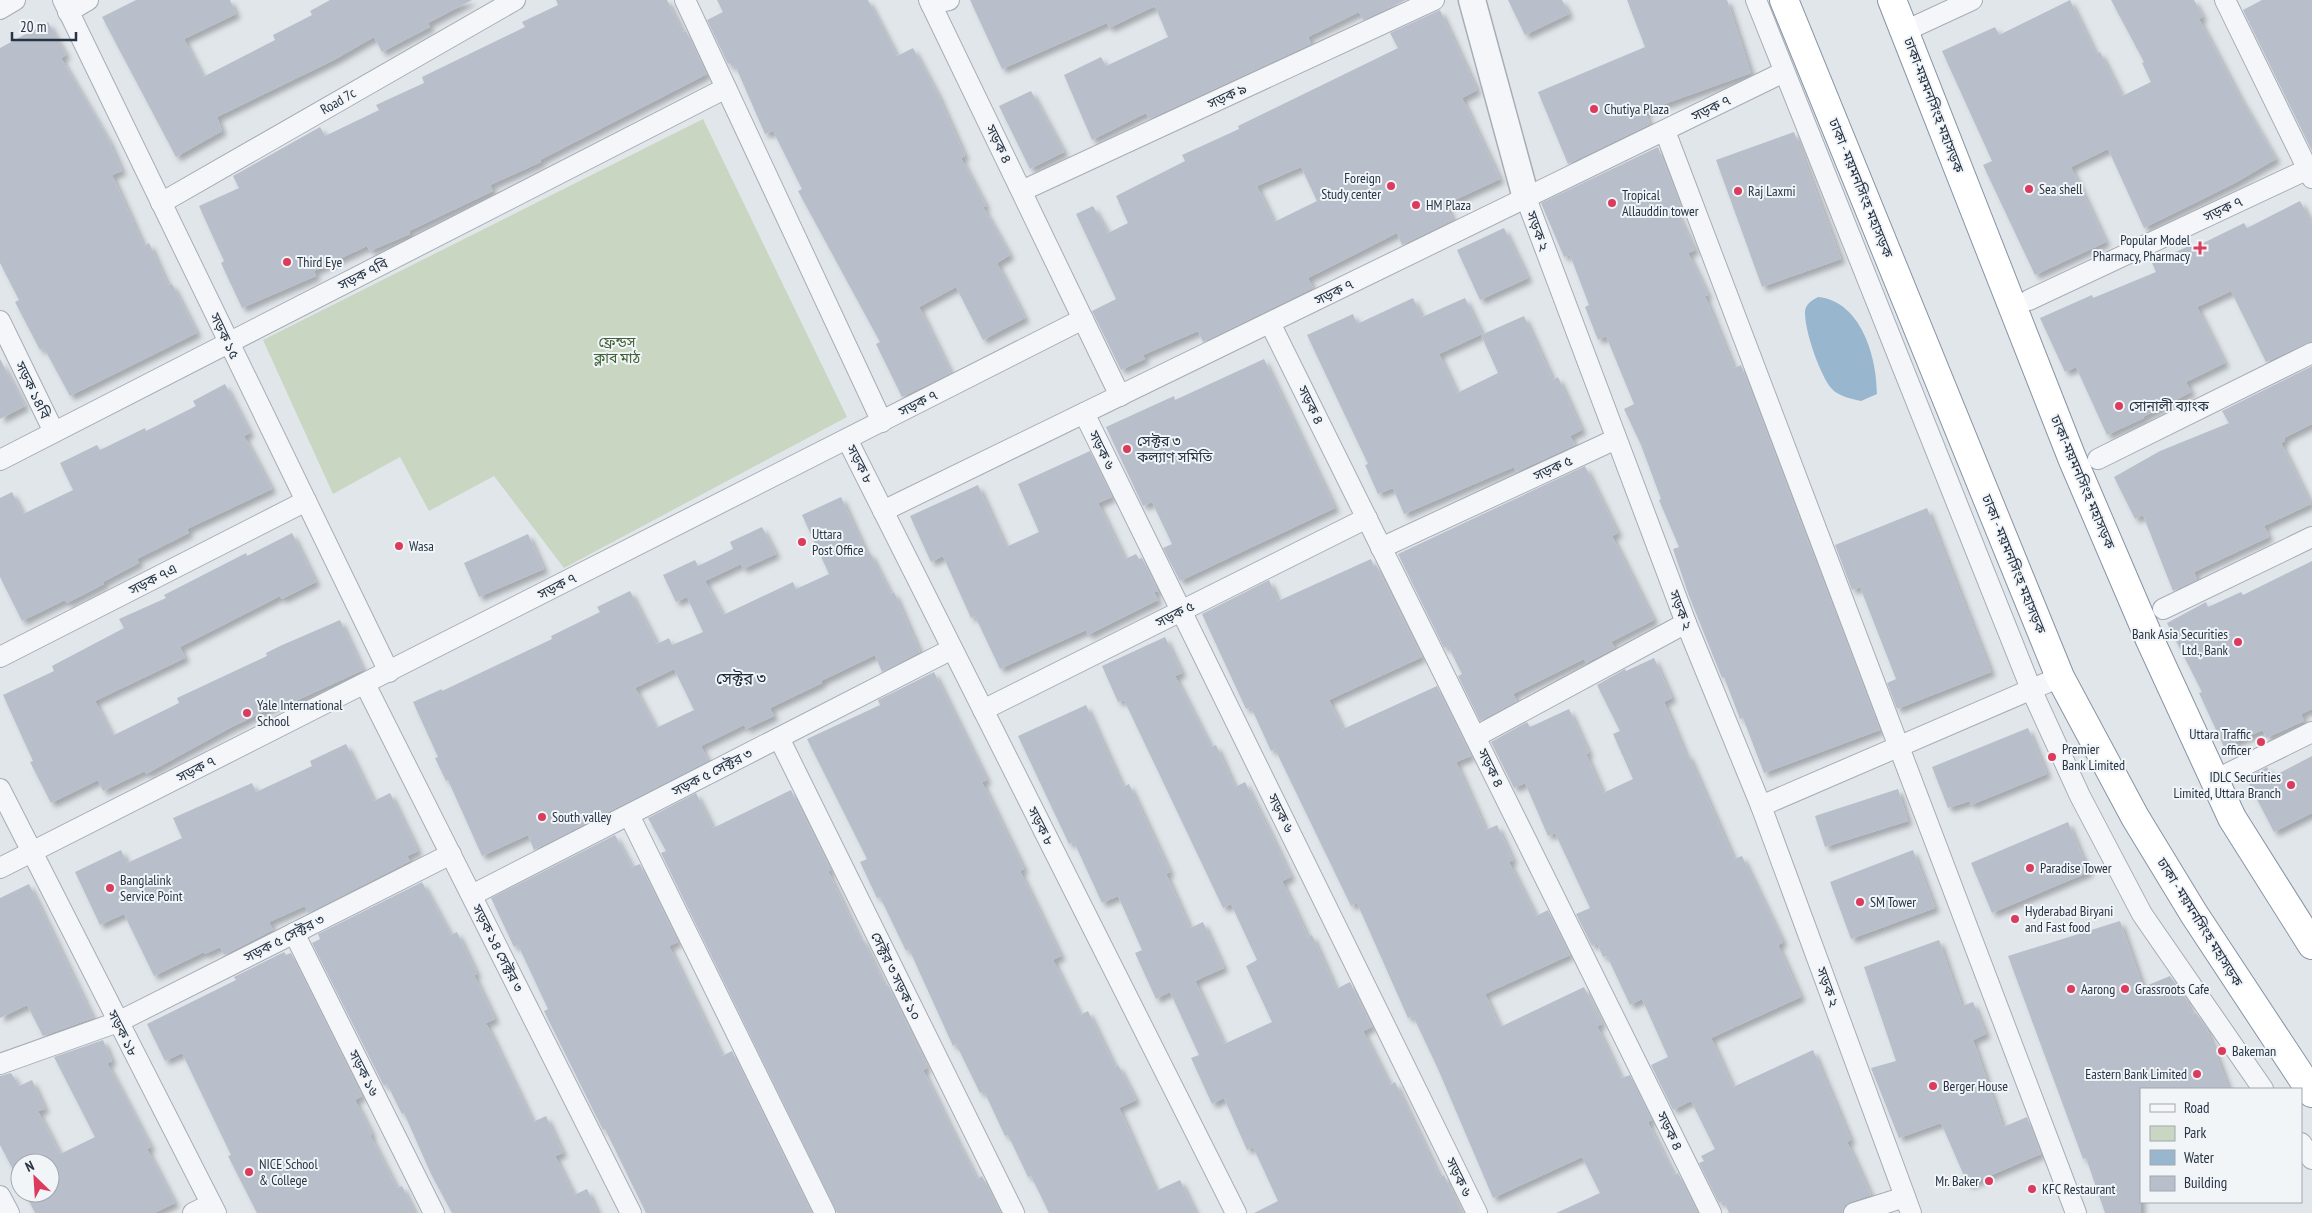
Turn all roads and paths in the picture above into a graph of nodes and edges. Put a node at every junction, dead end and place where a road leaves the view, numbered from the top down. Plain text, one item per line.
1 (15, 0) edge
2 (88, 0) edge
3 (515, 0) edge
4 (685, 0) edge
5 (1434, 0) edge
6 (1472, 0) edge
7 (1756, 0) edge
8 (1784, 0) edge
9 (1892, 0) edge
10 (1972, 0) edge
11 (2225, 0) edge
12 (936, 1) edge
13 (65, 6) edge
14 (0, 9) edge
15 (1904, 31) junction
16 (1784, 72) junction
17 (726, 88) junction
18 (1665, 131) junction
19 (2310, 173) edge
20 (1019, 186) junction
21 (1526, 198) junction
22 (161, 203) junction
23 (2029, 300) dead end
24 (1084, 319) junction
25 (0, 321) edge
26 (1270, 323) junction
27 (229, 343) junction
28 (2312, 353) edge
29 (1120, 396) junction
30 (1084, 413) junction
31 (882, 422) junction
32 (54, 432) junction
33 (847, 439) junction
34 (1616, 439) junction
35 (2098, 459) dead end
36 (0, 460) edge
37 (306, 501) junction
38 (883, 511) junction
39 (1367, 518) junction
40 (2312, 537) edge
41 (1382, 548) junction
42 (2163, 609) dead end
43 (1181, 611) junction
44 (1686, 623) junction
45 (952, 649) junction
46 (0, 657) edge
47 (389, 672) junction
48 (2060, 677) junction
49 (365, 684) junction
50 (2031, 689) junction
51 (983, 710) junction
52 (2312, 732) edge
53 (1475, 737) junction
54 (778, 738) junction
55 (1899, 746) junction
56 (2227, 774) dead end
57 (0, 789) edge
58 (1761, 806) junction
59 (628, 815) junction
60 (31, 853) junction
61 (451, 854) junction
62 (0, 868) edge
63 (472, 895) junction
64 (294, 933) junction
65 (2312, 945) edge
66 (118, 1022) junction
67 (0, 1064) edge
68 (2262, 1088) edge
69 (2312, 1093) edge
70 (2302, 1144) edge
71 (2312, 1159) edge
72 (0, 1196) edge
73 (1908, 1205) edge
74 (214, 1208) edge
75 (9, 1213) edge
76 (193, 1213) edge
77 (434, 1213) edge
78 (631, 1213) edge
79 (825, 1213) edge
80 (1014, 1213) edge
81 (1236, 1213) edge
82 (1477, 1213) edge
83 (1711, 1213) edge
84 (1854, 1213) edge
85 (2076, 1213) edge

1 - 14 street
2 - 13 street
3 - 22 street, Road 7c
4 - 17 street
5 - 20 street, সড়ক ৯
6 - 21 street, সড়ক ২
7 - 16 street
8 - 48 highway, ঢাকা - ময়মনসিংহ মহাসড়ক
9 - 15 highway, ঢাকা-ময়মনসিংহ মহাসড়ক
10 - 15 street
11 - 19 street
12 - 20 street, সড়ক ৪
13 - 22 street, সড়ক ১৫
15 - 65 highway, ঢাকা-ময়মনসিংহ মহাসড়ক
16 - 18 street, সড়ক ৭
16 - 50 street
17 - 27 street, সড়ক ৭বি
17 - 31 street
18 - 21 street, সড়ক ৭
18 - 55 street
19 - 23 street, সড়ক ৭
20 - 24 street, সড়ক ৪
21 - 26 street, সড়ক ৭
21 - 34 street, সড়ক ২
22 - 27 street, সড়ক ১৫
24 - 29 street, সড়ক ৪
24 - 31 street, সড়ক ৭
25 - 32 street, সড়ক ১৪বি
26 - 29 street, সড়ক ৭
26 - 39 street, সড়ক ৪
27 - 32 street, সড়ক ৭বি
27 - 37 street, সড়ক ১৫
28 - 35 street
29 - 30 street, সড়ক ৭
30 - 38 street, সড়ক ৭
30 - 43 street, সড়ক ৬
31 - 33 street, সড়ক ৭
32 - 36 street, সড়ক ৭বি
33 - 38 street, সড়ক ৮
33 - 47 street, সড়ক ৭
34 - 41 street, সড়ক ৫
34 - 44 street, সড়ক ২
37 - 46 street, সড়ক ৭এ
37 - 47 street, সড়ক ১৫
38 - 45 street, সড়ক ৮
39 - 41 street, সড়ক ৪
39 - 43 street, সড়ক ৫
40 - 42 street
41 - 53 street, সড়ক ৪
43 - 51 street, সড়ক ৫
43 - 82 street, সড়ক ৬
44 - 53 street
44 - 58 street, সড়ক ২
45 - 51 street, সড়ক ৮
45 - 54 street, সড়ক ৫ সেক্টর ৩
47 - 49 street, সড়ক ৭
48 - 50 street
48 - 69 highway, ঢাকা - ময়মনসিংহ মহাসড়ক
49 - 60 street, সড়ক ৭
49 - 61 street, সড়ক ১৪ সেক্টর ৩
50 - 55 street
50 - 68 street
51 - 81 street, সড়ক ৮
52 - 56 street
53 - 83 street, সড়ক ৪
54 - 59 street, সড়ক ৫ সেক্টর ৩
54 - 80 street, সেক্টর ৩ সড়ক ১০
55 - 58 street
55 - 85 street
57 - 60 street
58 - 73 street, সড়ক ২
59 - 63 street, সড়ক ৫ সেক্টর ৩
59 - 79 street
60 - 62 street, সড়ক ৭
60 - 66 street, সড়ক ১৮
61 - 63 street, সড়ক ১৪ সেক্টর ৩
61 - 64 street, সড়ক ৫ সেক্টর ৩
63 - 78 street, সড়ক ১৪ সেক্টর ৩
64 - 66 street, সড়ক ৫ সেক্টর ৩
64 - 77 street, সড়ক ১৬
66 - 67 street, সড়ক ৫ সেক্টর ৩
66 - 74 street, সড়ক ১৮
70 - 71 street
72 - 75 street
73 - 84 street
74 - 76 street

